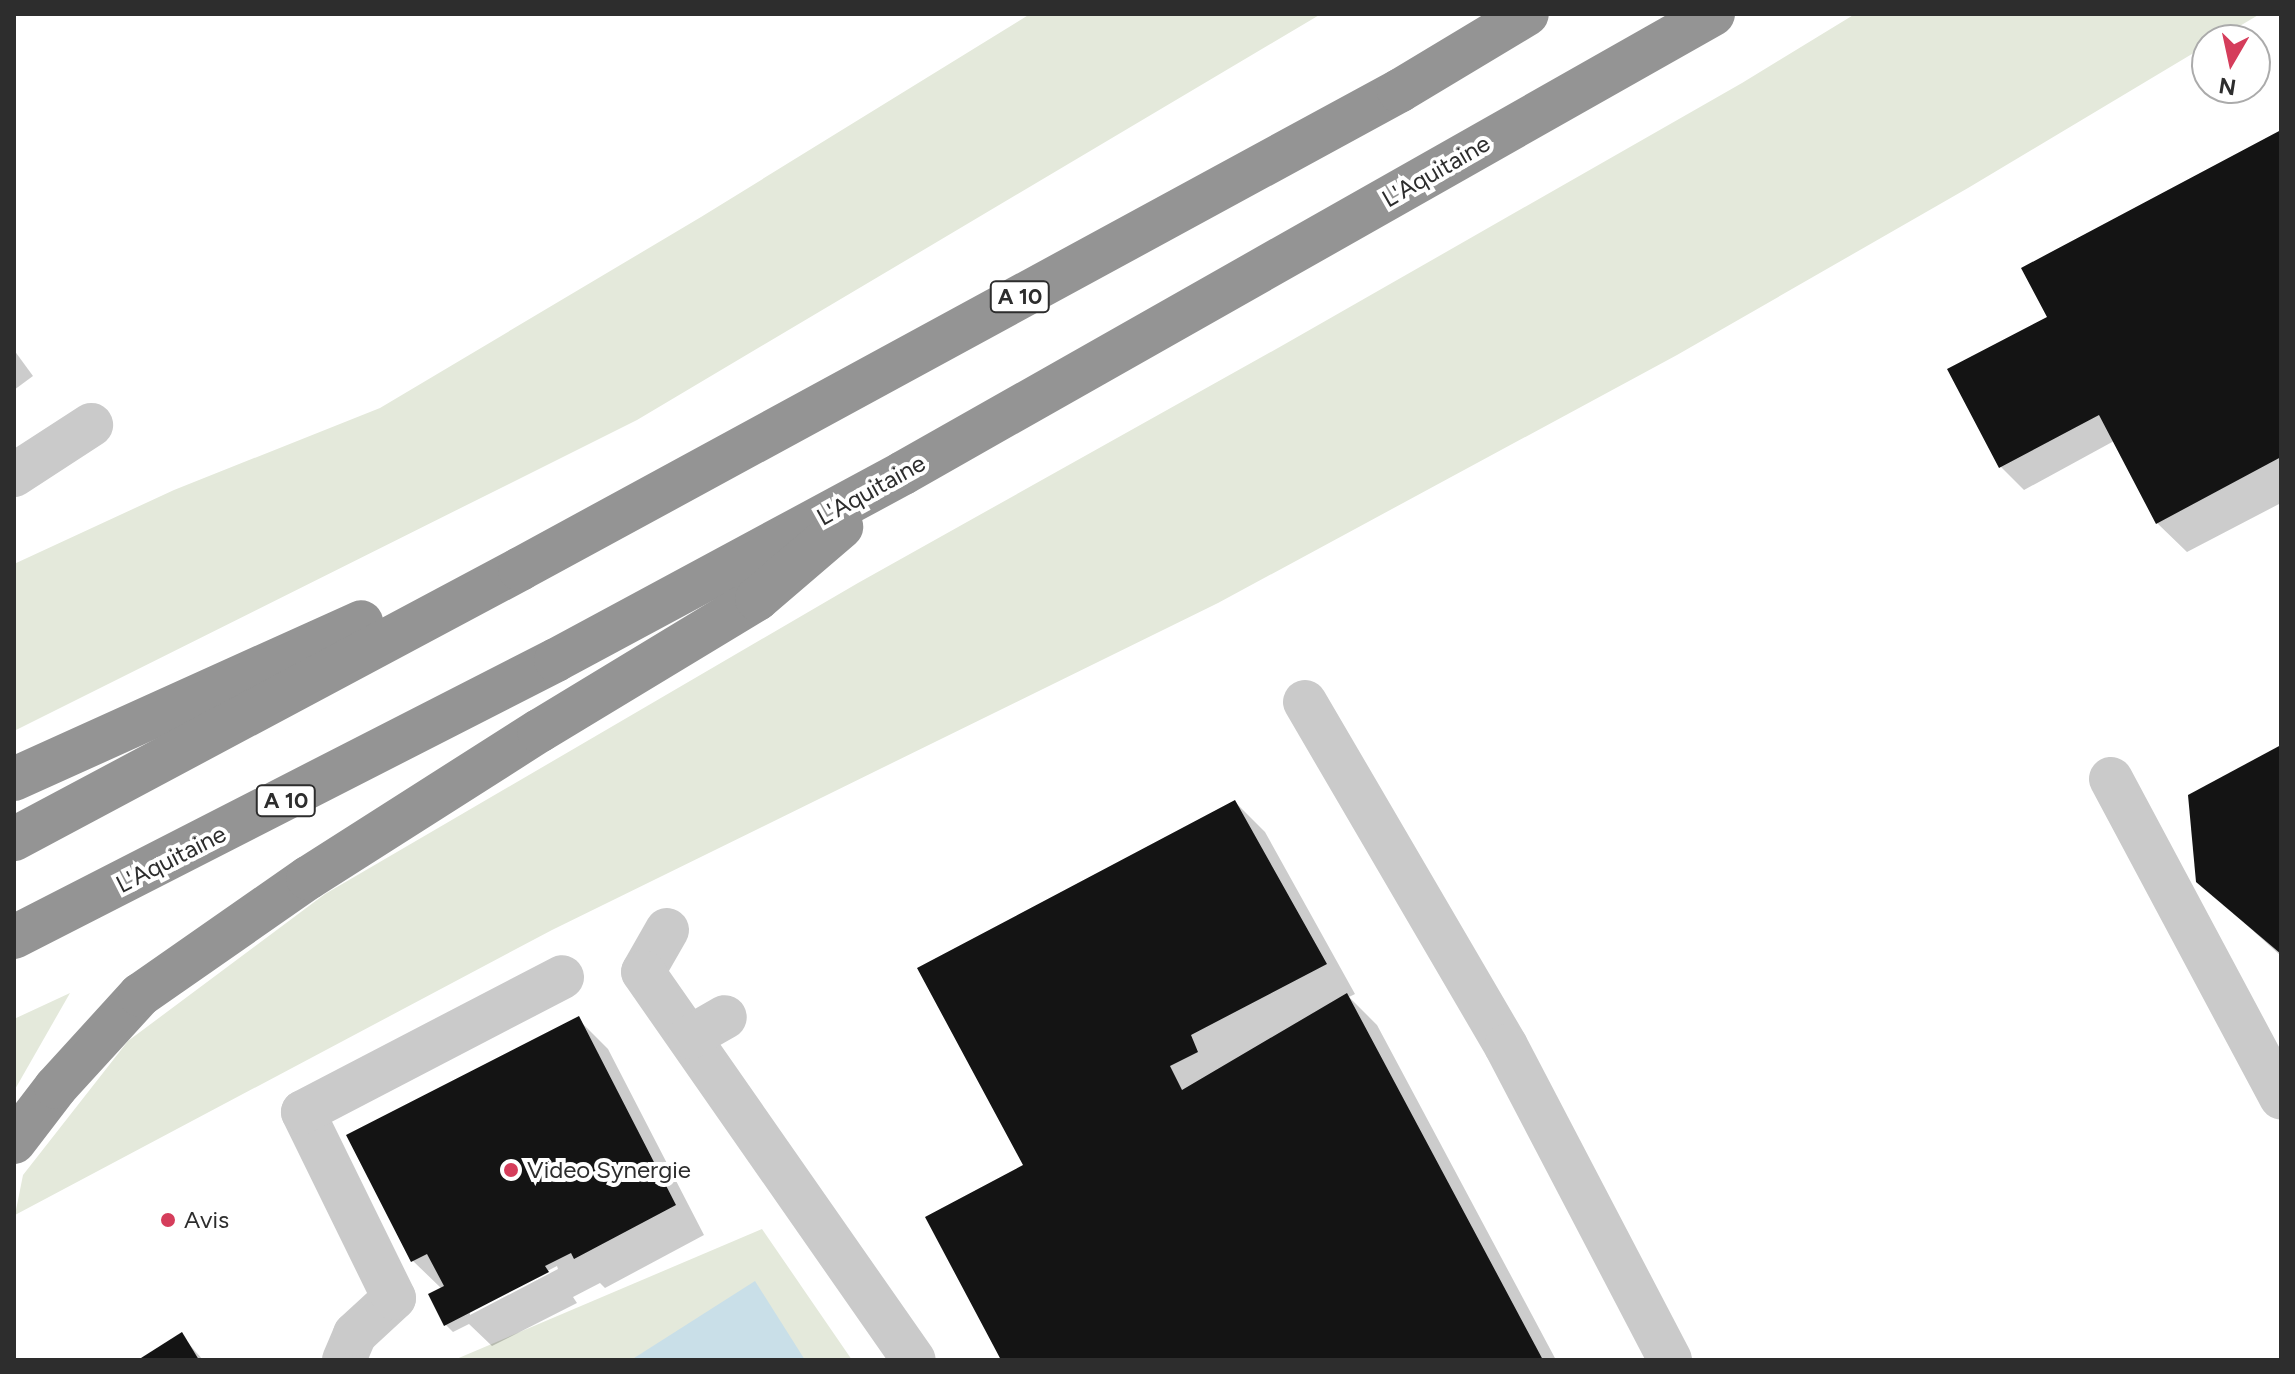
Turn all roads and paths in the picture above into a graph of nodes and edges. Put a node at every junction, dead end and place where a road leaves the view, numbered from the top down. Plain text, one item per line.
1 (1527, 14) edge
2 (1713, 14) edge
3 (91, 425) dead end
4 (903, 473) junction
5 (14, 475) edge
6 (510, 574) junction
7 (1305, 702) dead end
8 (14, 779) edge
9 (2111, 779) dead end
10 (14, 839) edge
11 (667, 930) dead end
12 (14, 937) edge
13 (562, 977) dead end
14 (2281, 1098) edge
15 (14, 1142) edge
16 (344, 1360) edge
17 (914, 1360) edge
18 (1670, 1360) edge

1 - 6 highway, A 10
2 - 4 highway, L'Aquitaine / A 10
3 - 5 lane
4 - 12 highway, L'Aquitaine / A 10
4 - 15 highway
6 - 8 highway
6 - 10 highway, A 10
7 - 18 lane
9 - 14 lane
11 - 17 lane
13 - 16 lane

